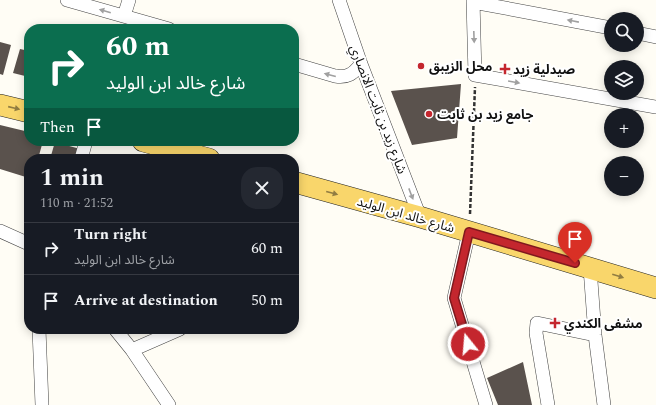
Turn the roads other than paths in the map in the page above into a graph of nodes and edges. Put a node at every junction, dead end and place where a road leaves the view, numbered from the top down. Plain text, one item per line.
1 (67, 0) edge
2 (129, 0) edge
3 (339, 0) edge
4 (473, 1) edge
5 (124, 16) junction
6 (152, 24) edge
7 (604, 27) edge
8 (644, 34) edge
9 (656, 37) edge
10 (361, 64) junction
11 (299, 65) edge
12 (0, 105) edge
13 (656, 107) edge
14 (24, 111) edge
15 (161, 146) edge
16 (190, 154) edge
17 (299, 183) edge
18 (420, 217) junction
19 (0, 231) edge
20 (469, 232) junction
21 (24, 242) edge
22 (590, 268) junction
23 (656, 288) edge
24 (39, 334) edge
25 (119, 334) edge
26 (169, 334) edge
27 (595, 335) junction
28 (132, 350) junction
29 (42, 405) edge
30 (170, 405) edge
31 (486, 405) edge
32 (548, 405) edge
33 (604, 405) edge

5 -> 1 street
2 - 5 street
3 - 10 street, شارع زيد بن ثابت الانصاري
7 -> 4 street
4 -> 13 street
5 - 6 street
8 - 9 street
10 -> 11 street
10 -> 18 street, شارع زيد بن ثابت الانصاري
12 -> 14 main road
15 - 16 main road
17 -> 18 main road, شارع خالد ابن الوليد
18 - 20 main road, شارع خالد ابن الوليد
19 - 21 street
20 - 22 main road, شارع خالد ابن الوليد
20 - 31 street
22 -> 23 main road, شارع خالد ابن الوليد
22 - 27 street
24 - 29 street
25 - 28 street
26 - 28 street
27 - 32 street
27 - 33 street
28 - 30 street

